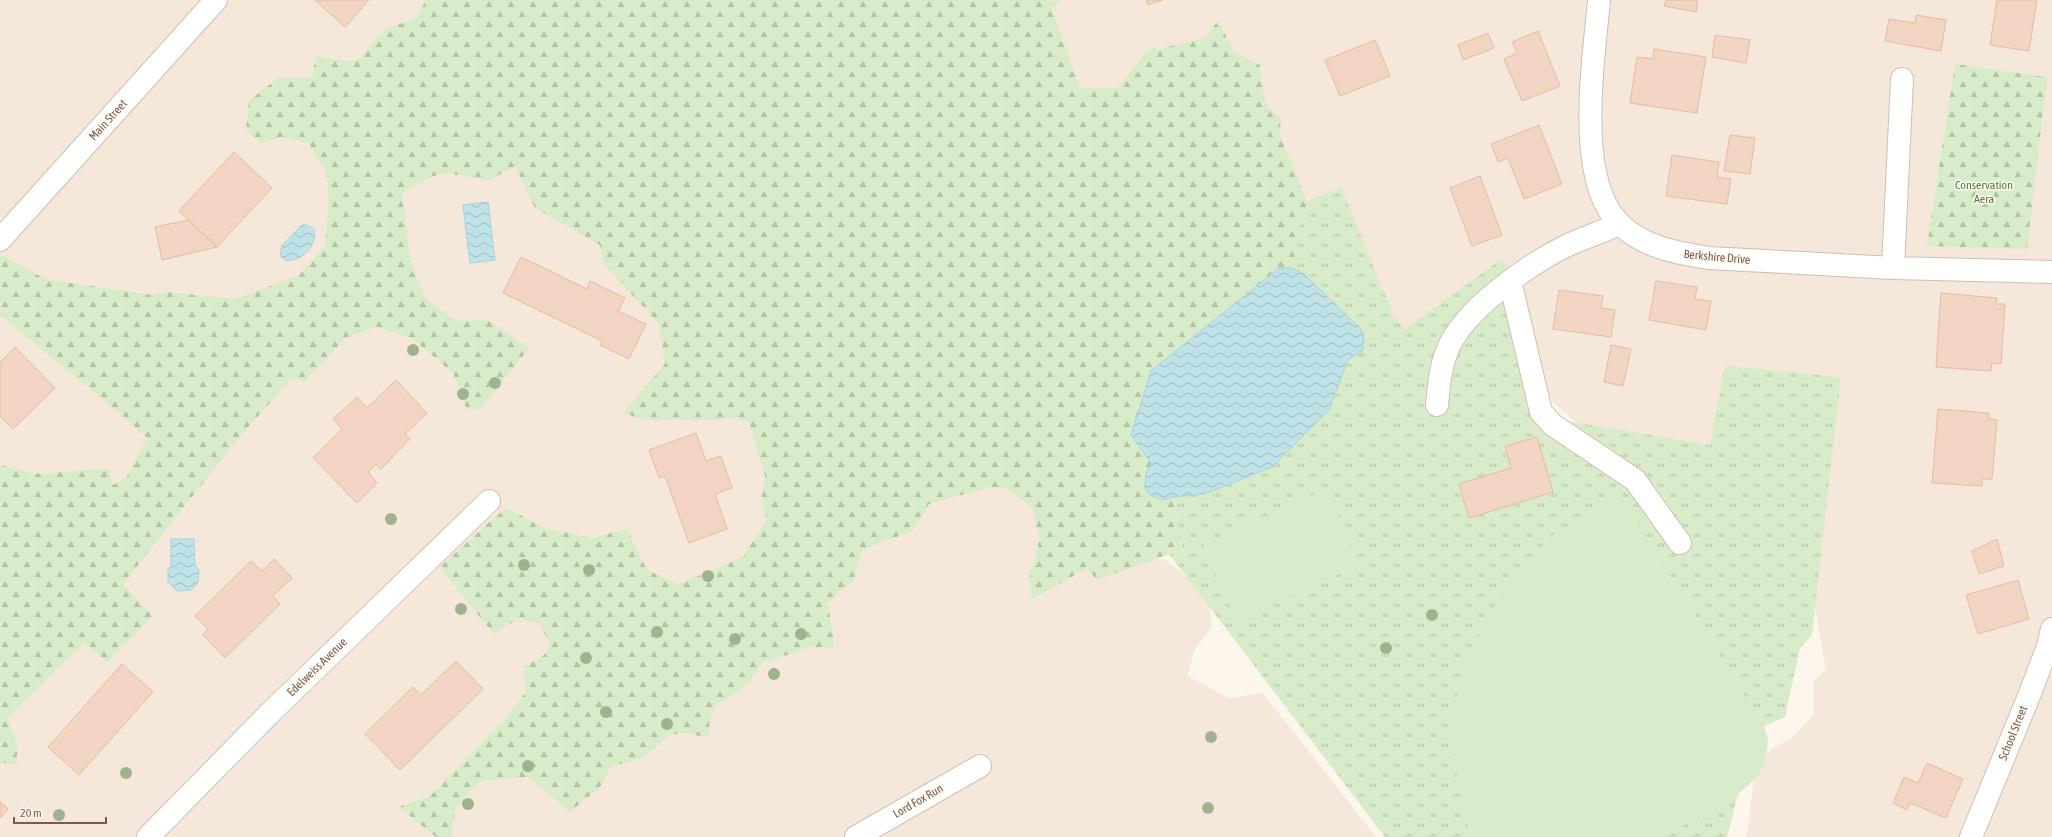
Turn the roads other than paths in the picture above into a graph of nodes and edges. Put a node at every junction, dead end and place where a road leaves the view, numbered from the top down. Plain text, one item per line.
1 (216, 0) edge
2 (1599, 0) edge
3 (1902, 79) dead end
4 (1619, 224) junction
5 (0, 240) edge
6 (1893, 268) junction
7 (2052, 272) edge
8 (1510, 281) junction
9 (1437, 405) dead end
10 (489, 501) dead end
11 (1680, 543) dead end
12 (2052, 628) edge
13 (980, 766) dead end
14 (148, 837) edge
15 (856, 837) edge
16 (1971, 837) edge

1 - 5 street, Main Street
2 - 4 street, Berkshire Drive
3 - 6 street
4 - 6 street, Berkshire Drive
4 - 8 street
6 - 7 street, Berkshire Drive
8 - 9 street
8 - 11 street
10 - 14 street, Edelweiss Avenue
12 - 16 street, School Street
13 - 15 street, Lord Fox Run

